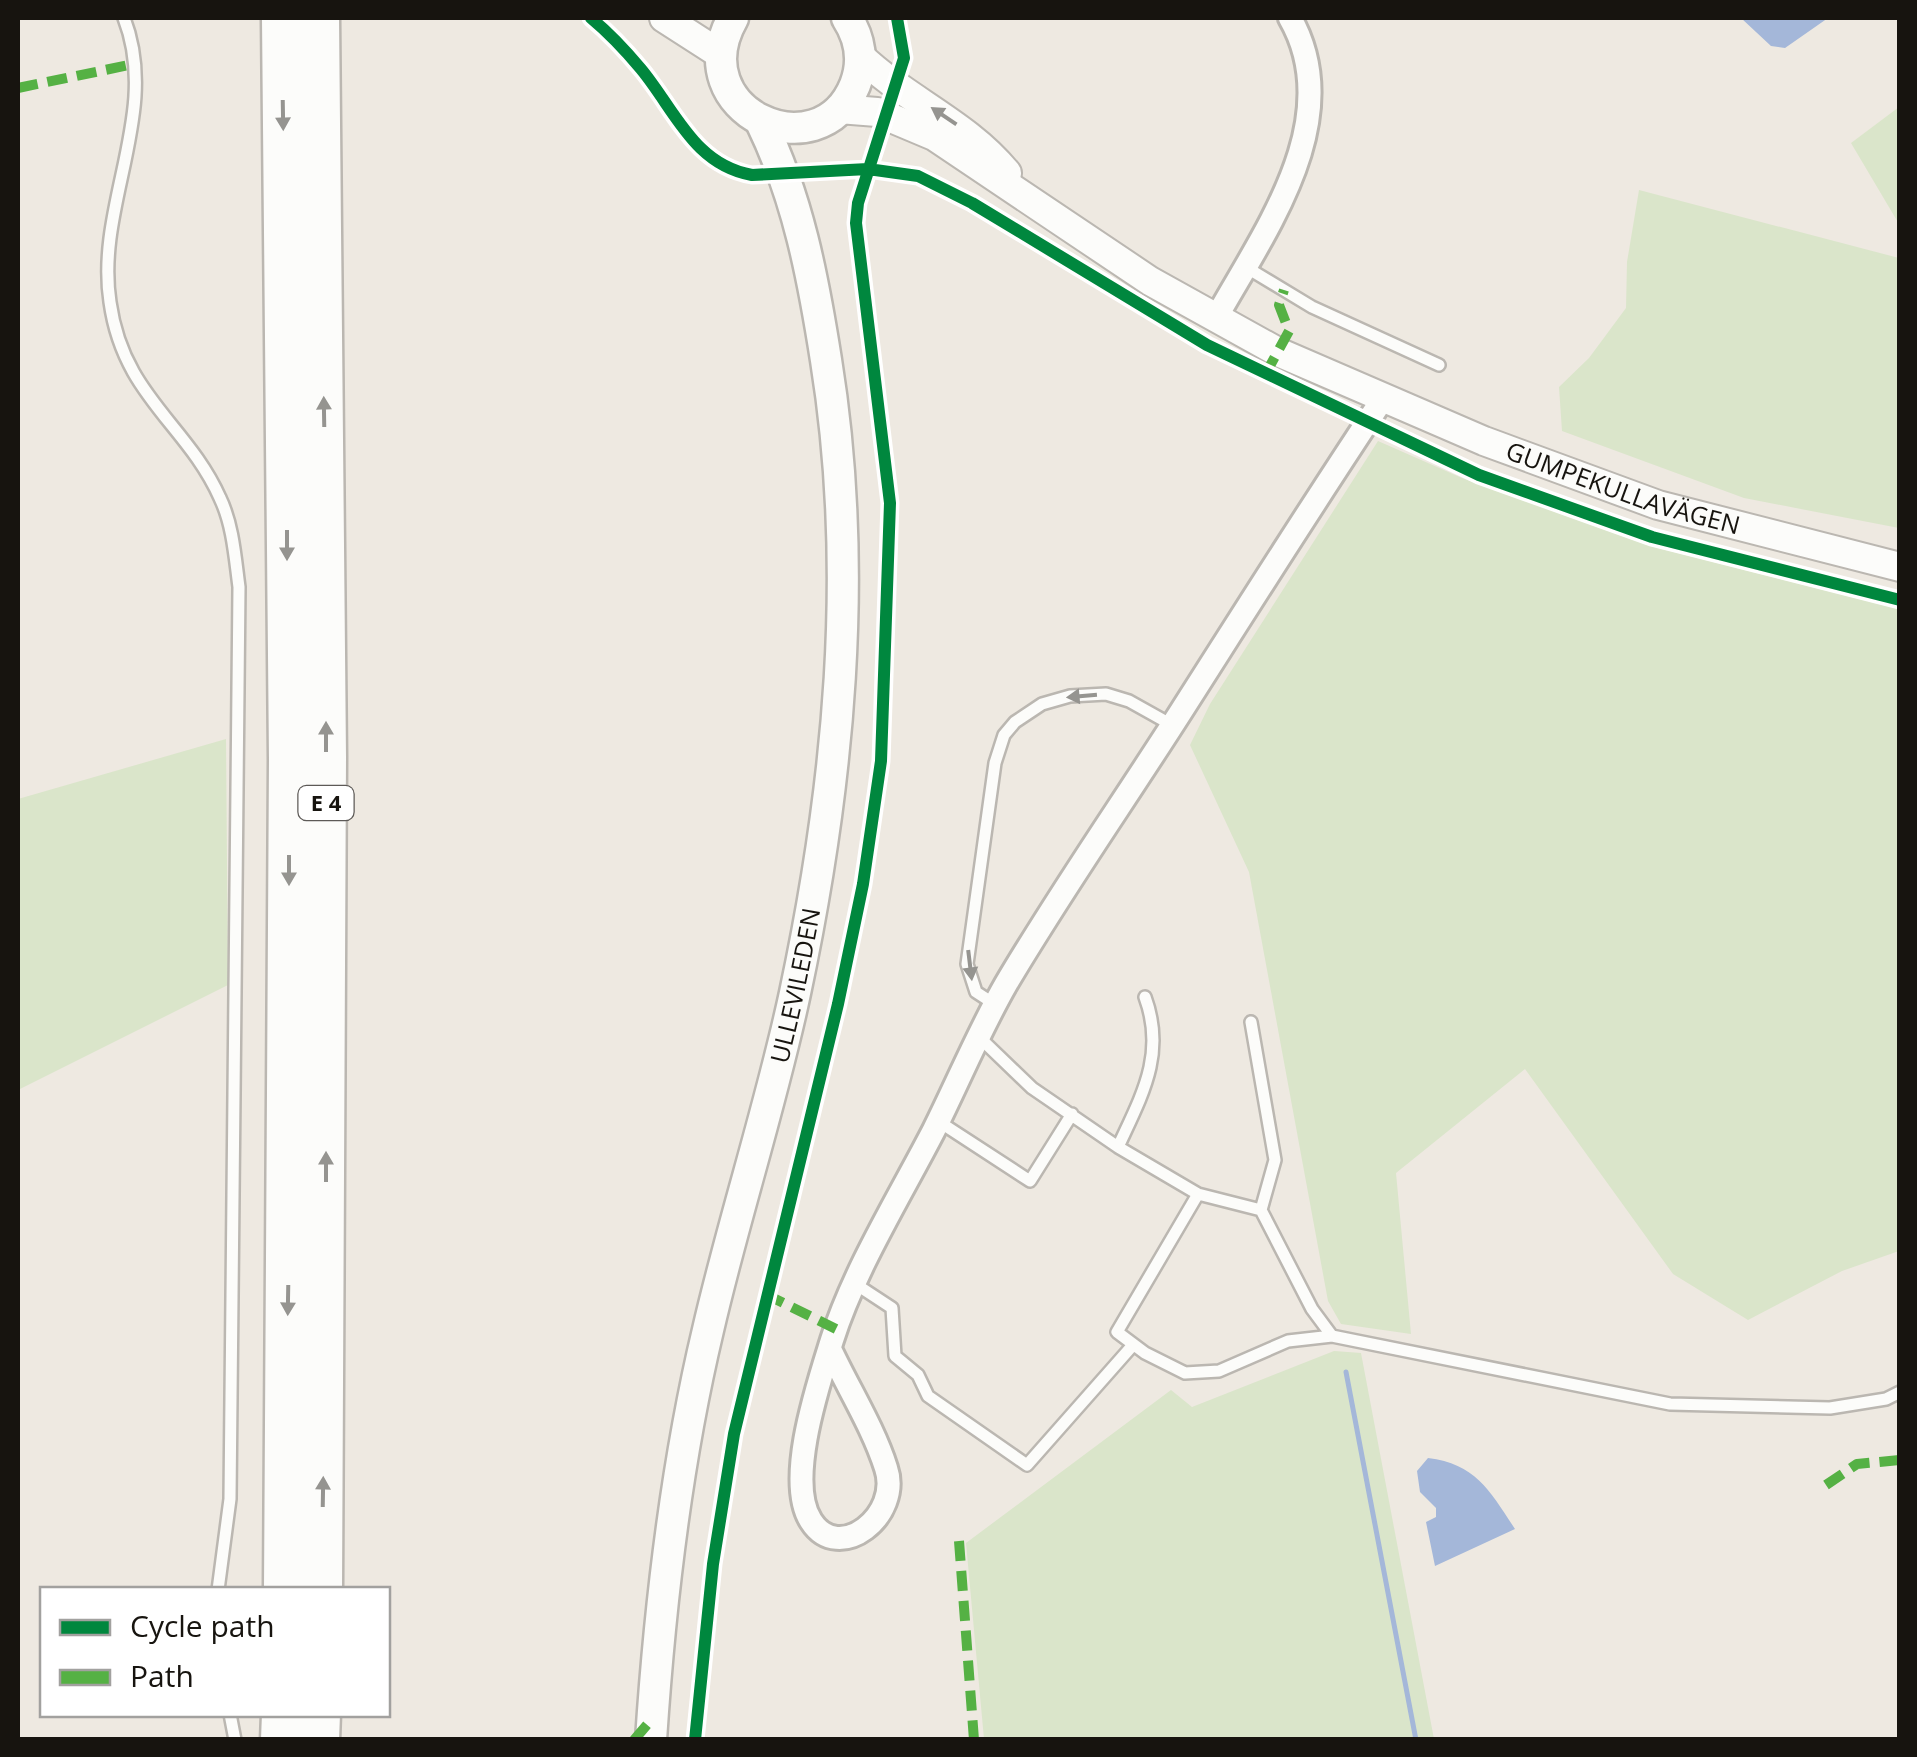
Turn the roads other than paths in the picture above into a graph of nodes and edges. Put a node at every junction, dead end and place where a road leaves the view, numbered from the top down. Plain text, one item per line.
1 (124, 18) edge
2 (282, 18) edge
3 (319, 18) edge
4 (664, 18) edge
5 (733, 18) edge
6 (847, 18) edge
7 (1290, 18) edge
8 (720, 54) junction
9 (860, 56) junction
10 (838, 109) junction
11 (761, 122) junction
12 (810, 125) junction
13 (1044, 213) junction
14 (800, 222) junction
15 (1244, 266) junction
16 (1219, 312) junction
17 (1439, 365) dead end
18 (1384, 397) junction
19 (1900, 567) edge
20 (1172, 725) junction
21 (1145, 997) dead end
22 (996, 1005) junction
23 (1251, 1022) dead end
24 (979, 1036) junction
25 (1072, 1114) junction
26 (938, 1120) junction
27 (1118, 1146) junction
28 (1198, 1194) junction
29 (1262, 1210) junction
30 (856, 1285) junction
31 (1332, 1336) junction
32 (1134, 1344) junction
33 (830, 1349) junction
34 (1900, 1392) edge
35 (219, 1587) edge
36 (284, 1587) edge
37 (322, 1587) edge
38 (651, 1740) edge

1 - 35 lane
2 -> 36 highway, E 4
37 -> 3 highway, E 4
4 - 8 street
5 - 8 main road
6 - 9 main road
7 - 15 street
8 - 11 main road
9 - 10 main road
13 -> 9 street, GUMPEKULLAVÄGEN
10 - 12 main road
10 - 13 street, GUMPEKULLAVÄGEN
11 - 12 main road
11 - 14 main road, ULLEVILEDEN
12 - 14 main road, ULLEVILEDEN
13 - 16 street, GUMPEKULLAVÄGEN
14 - 38 main road, ULLEVILEDEN
15 - 16 street
15 - 17 lane
16 - 18 street, GUMPEKULLAVÄGEN
18 - 19 street, GUMPEKULLAVÄGEN
18 - 20 street
20 - 22 street
20 -> 22 lane
21 - 27 lane
22 - 24 street
23 - 29 lane
24 - 25 lane
24 - 26 street
25 - 26 lane
25 - 27 lane
26 - 30 street
27 - 28 lane
28 - 29 lane
28 - 32 lane
29 - 31 lane
30 - 32 lane
30 - 33 street
31 - 32 lane
31 - 34 lane
33 - 33 street

